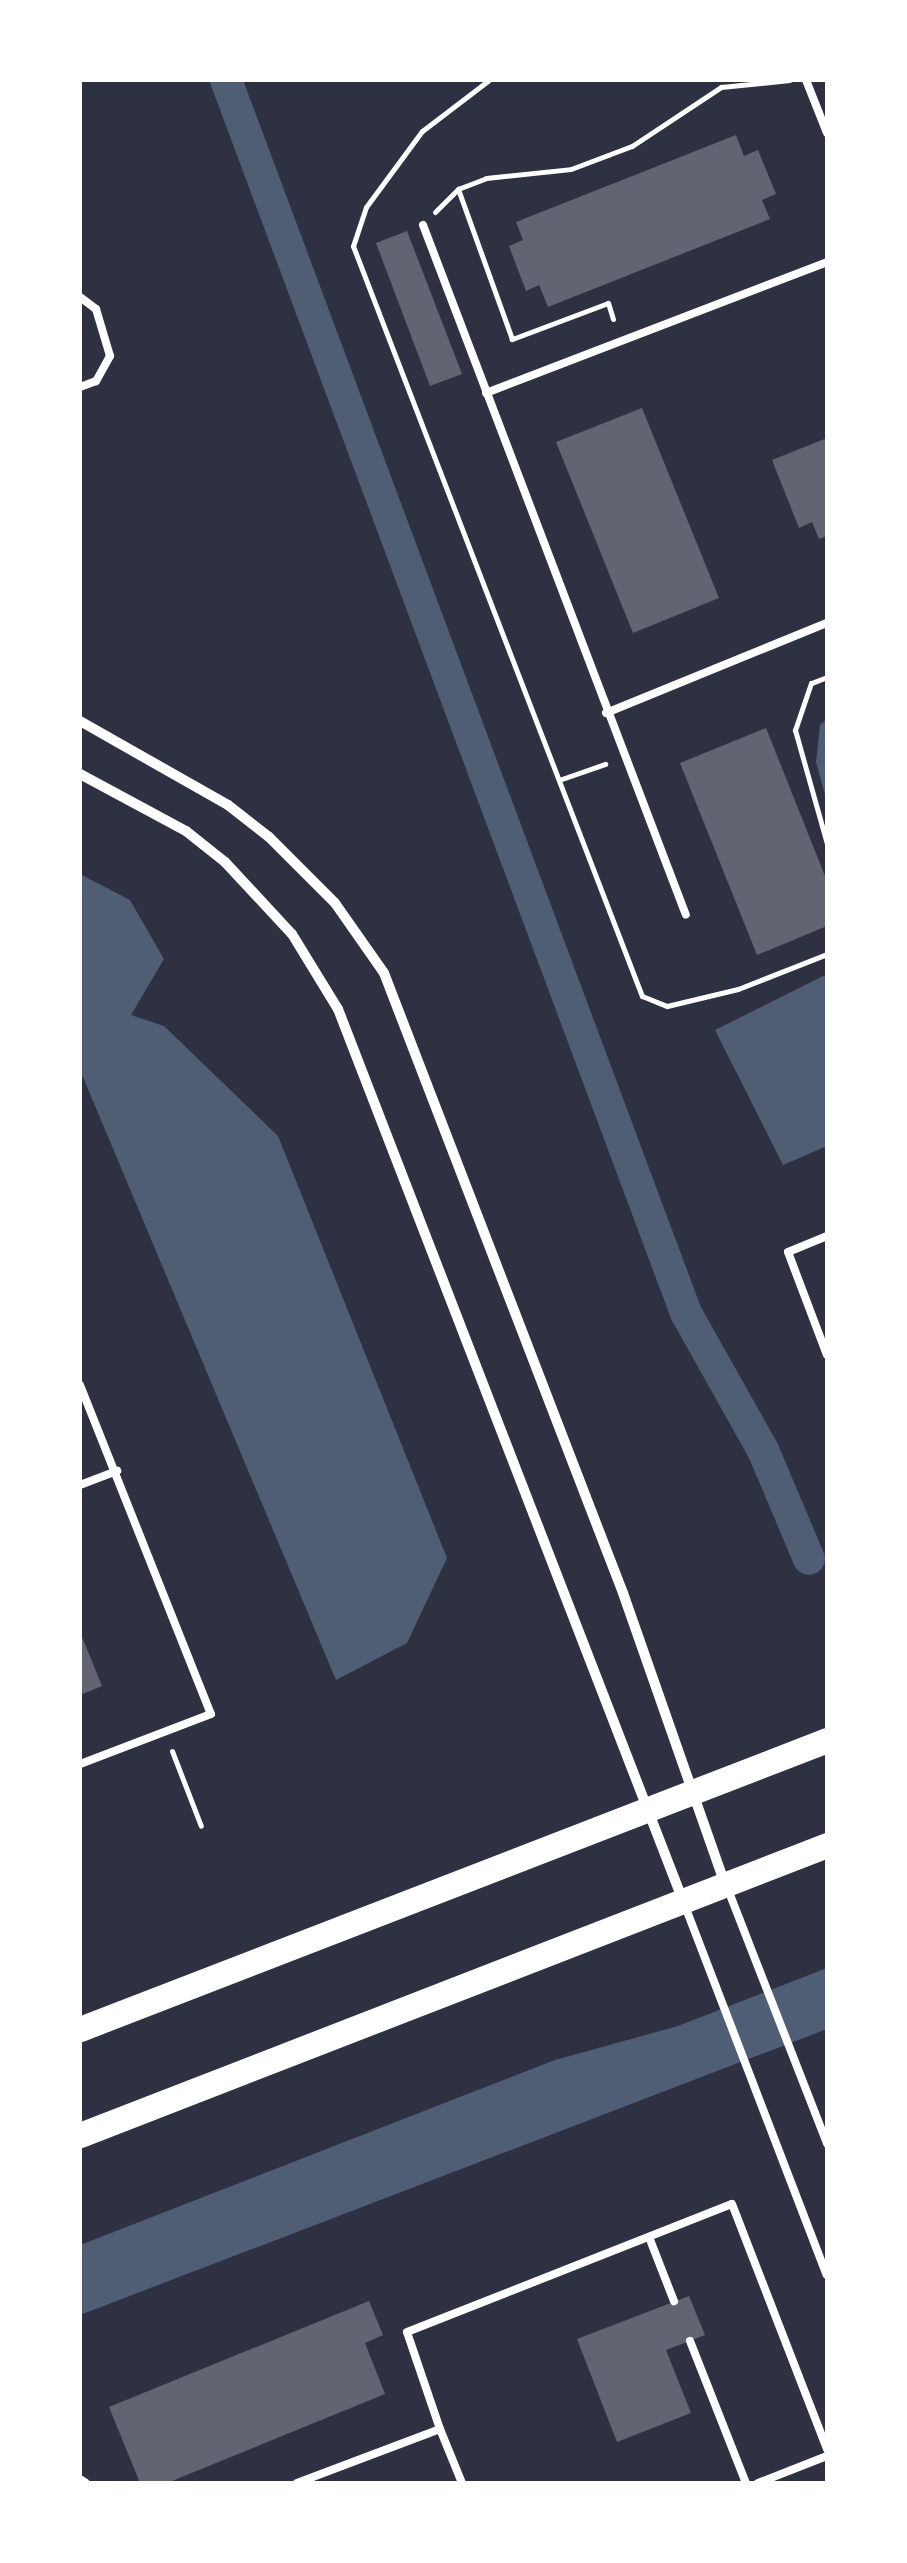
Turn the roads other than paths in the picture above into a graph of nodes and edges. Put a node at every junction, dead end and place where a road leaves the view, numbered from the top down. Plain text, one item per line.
1 (806, 80) edge
2 (827, 133) edge
3 (423, 224) road end
4 (827, 262) edge
5 (80, 297) edge
6 (80, 387) edge
7 (486, 393) junction
8 (827, 623) edge
9 (606, 713) junction
10 (80, 721) edge
11 (80, 774) edge
12 (686, 916) dead end
13 (827, 1236) edge
14 (827, 1355) edge
15 (80, 1385) edge
16 (116, 1471) junction
17 (80, 1485) edge
18 (827, 1740) edge
19 (80, 1764) edge
20 (693, 1792) junction
21 (648, 1810) junction
22 (827, 1845) edge
23 (726, 1885) junction
24 (683, 1902) junction
25 (80, 2030) edge
26 (80, 2135) edge
27 (827, 2144) edge
28 (649, 2237) junction
29 (827, 2276) edge
30 (674, 2301) dead end
31 (690, 2341) dead end
32 (440, 2428) junction
33 (827, 2453) edge
34 (297, 2483) edge
35 (462, 2483) edge
36 (746, 2483) edge
37 (758, 2483) edge

1 - 2 lane
3 - 7 lane
4 - 7 lane
5 - 6 lane
7 - 9 lane
8 - 9 lane
9 - 12 lane
10 - 20 street
11 - 21 street
13 - 14 lane
15 - 16 lane
16 - 17 lane
16 - 19 lane
18 - 20 main road
20 - 21 main road
20 - 23 street
21 - 24 street
21 - 25 main road
22 - 23 main road
23 - 24 main road
23 - 27 lane
24 - 26 main road
24 - 29 lane
28 - 30 lane
28 - 32 lane
28 - 33 lane
31 - 36 lane
32 - 34 lane
32 - 35 lane
33 - 37 lane

